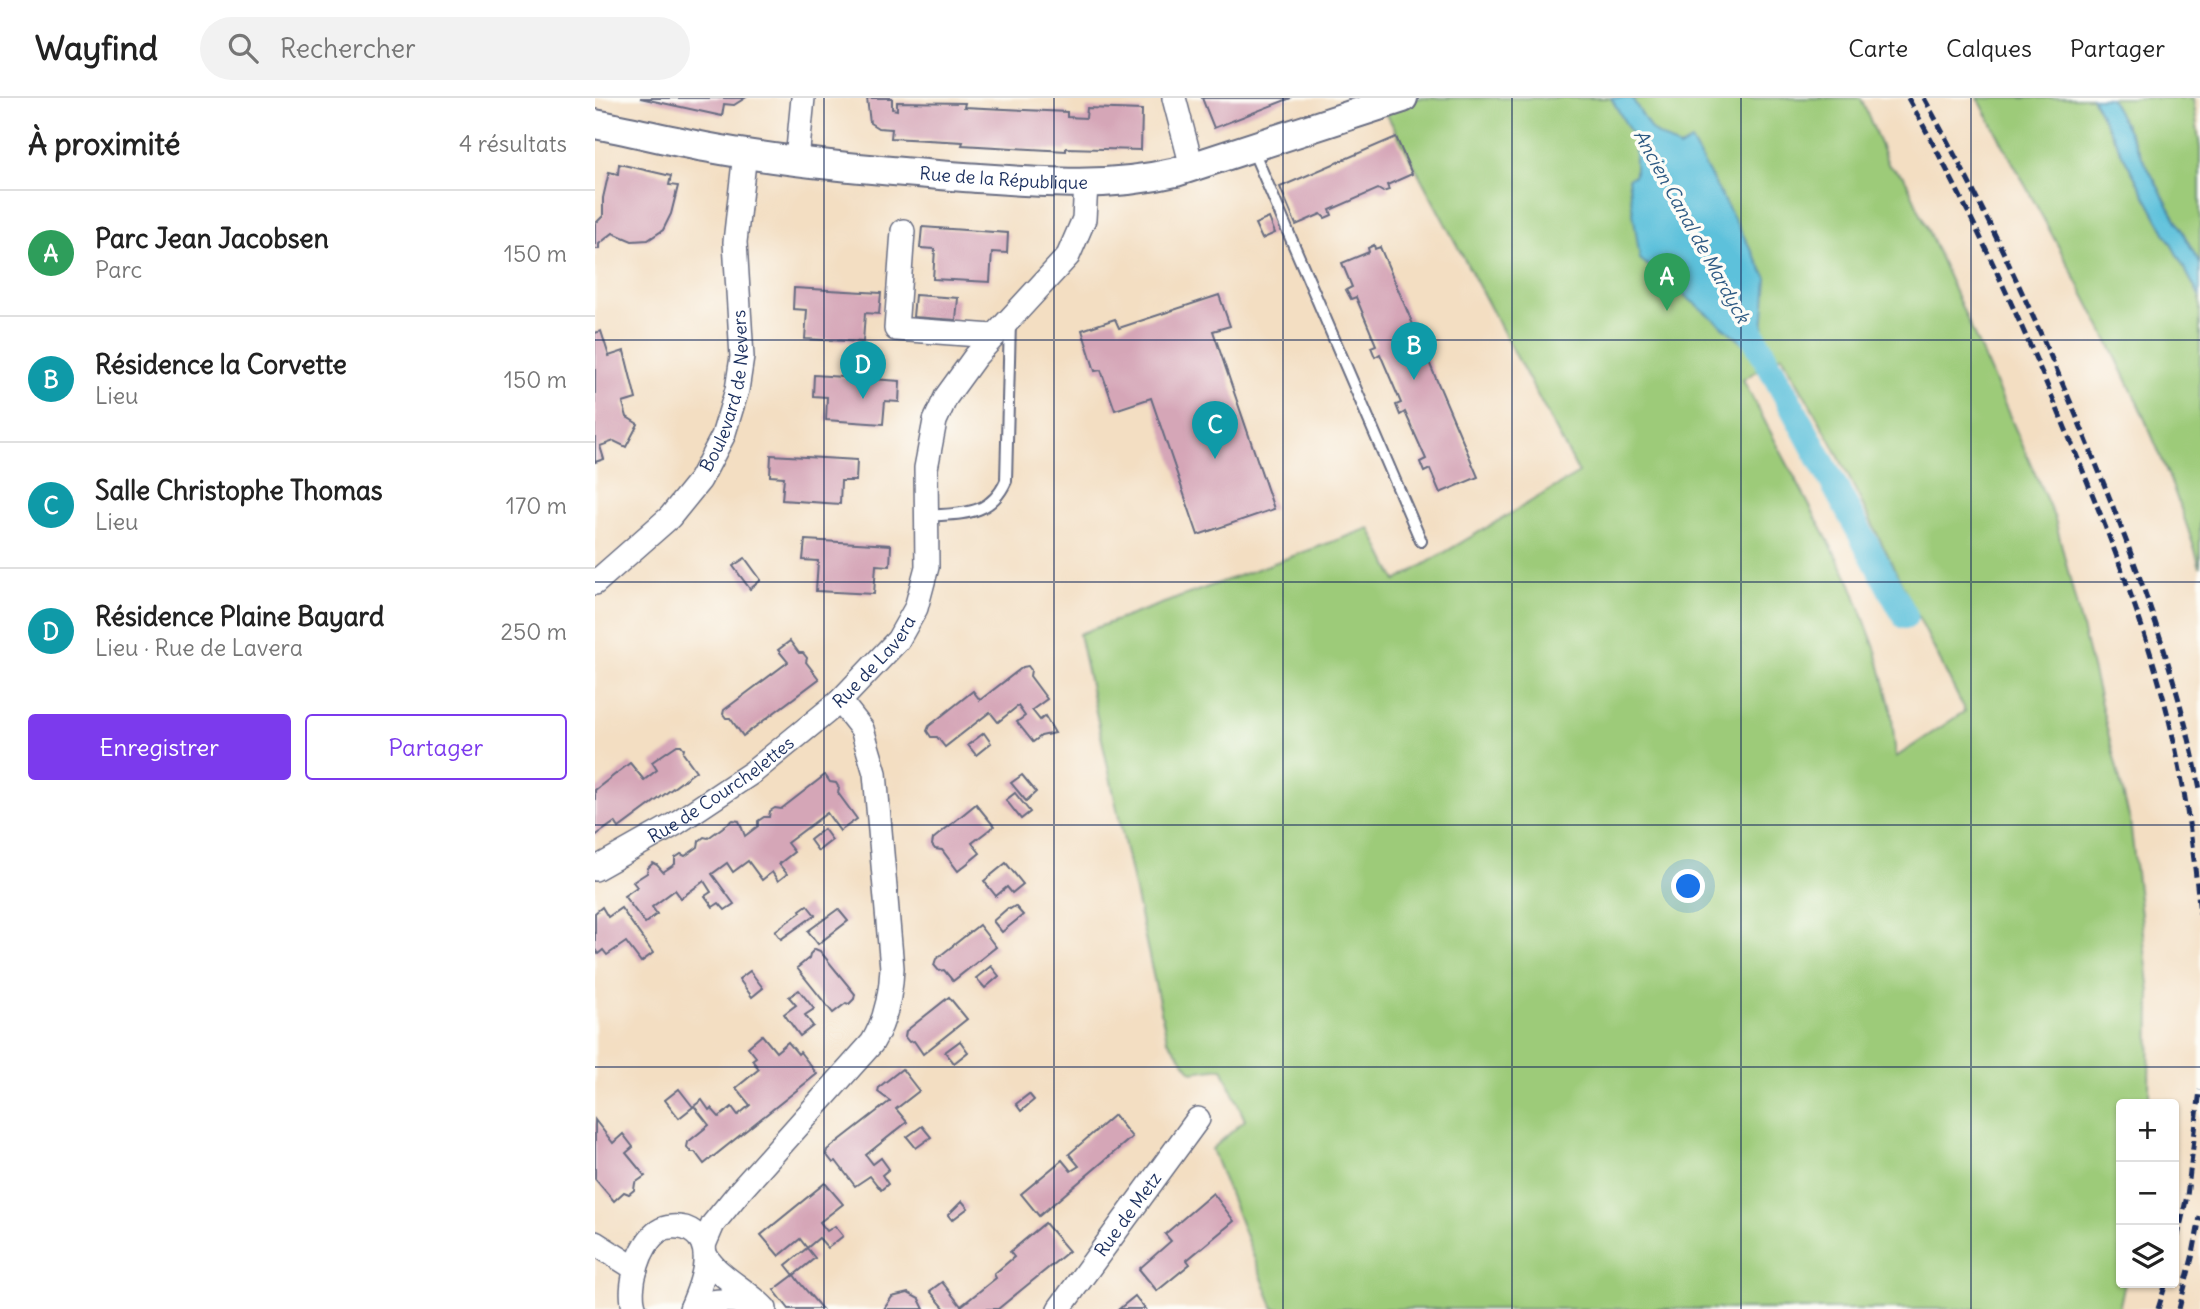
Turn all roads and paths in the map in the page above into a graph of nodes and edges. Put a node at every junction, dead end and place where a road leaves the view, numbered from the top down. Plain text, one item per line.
1 (803, 98) edge
2 (1174, 98) edge
3 (1403, 98) edge
4 (595, 124) edge
5 (1252, 148) junction
6 (745, 153) junction
7 (797, 160) junction
8 (1192, 167) junction
9 (1086, 184) junction
10 (903, 231) dead end
11 (1010, 318) junction
12 (993, 336) junction
13 (927, 516) junction
14 (1421, 541) dead end
15 (595, 583) edge
16 (841, 701) junction
17 (595, 869) edge
18 (1198, 1119) dead end
19 (595, 1243) edge
20 (705, 1250) junction
21 (636, 1269) junction
22 (627, 1304) edge
23 (691, 1308) edge
24 (763, 1309) edge
25 (1059, 1309) edge

1 - 7 street
2 - 8 street
3 - 5 street, Rue de la République
4 - 6 street, Rue de la République
5 - 8 street, Rue de la République
5 - 14 lane
6 - 7 street, Rue de la République
6 - 15 street, Boulevard de Nevers
7 - 9 street, Rue de la République
8 - 9 street, Rue de la République
9 - 11 street, Rue de Lavera
10 - 12 street
11 - 12 street, Rue de Lavera
11 - 13 lane
12 - 13 street, Rue de Lavera
13 - 16 street, Rue de Lavera
16 - 17 street, Rue de Courchelettes
16 - 20 street, Rue de Lavera
18 - 25 street, Rue de Metz
19 - 21 street
20 - 21 street
20 - 23 street, Rue de Lavera
20 - 24 street
21 - 22 street
23 - 24 street

